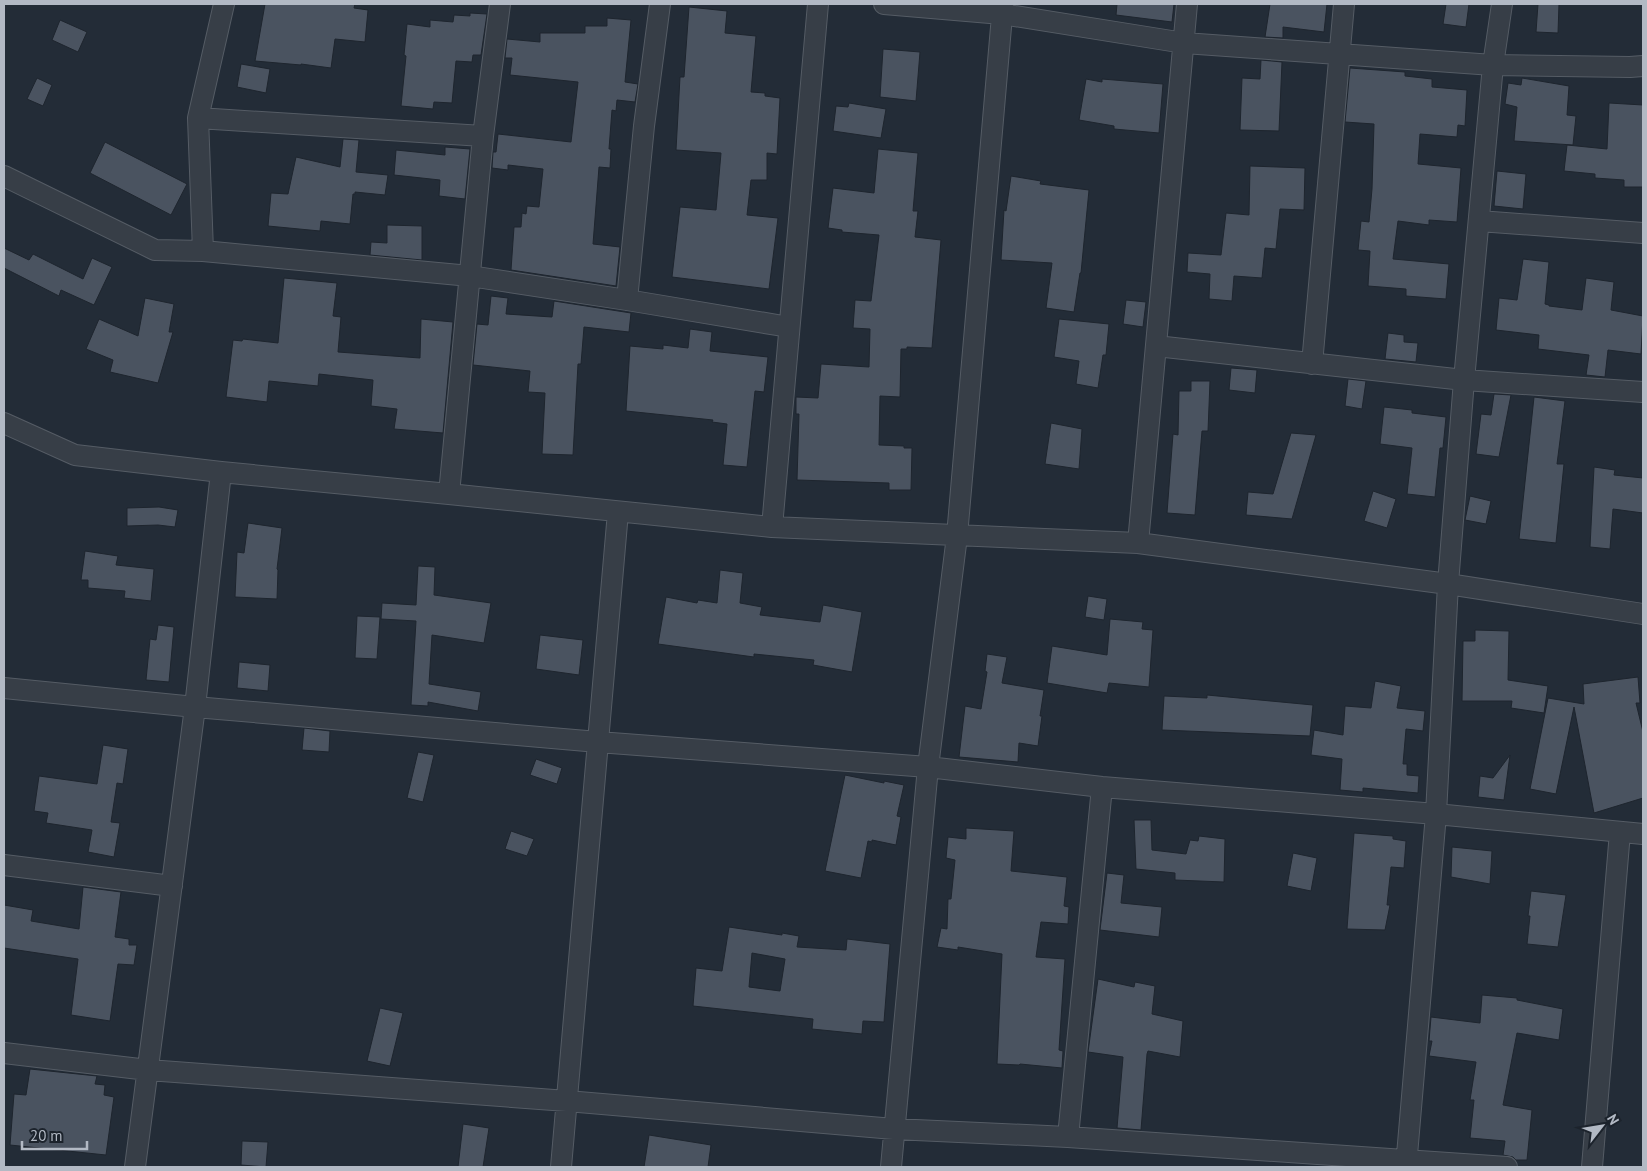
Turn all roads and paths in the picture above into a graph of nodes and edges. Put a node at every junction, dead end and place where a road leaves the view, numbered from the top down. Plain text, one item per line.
1 (224, 4) edge
2 (500, 4) edge
3 (660, 4) edge
4 (818, 4) edge
5 (884, 4) edge
6 (1187, 4) edge
7 (1344, 4) edge
8 (1502, 4) edge
9 (1003, 9) edge
10 (1184, 43) junction
11 (1340, 55) junction
12 (1493, 65) junction
13 (1643, 66) edge
14 (198, 118) junction
15 (483, 136) junction
16 (4, 176) edge
17 (1479, 221) junction
18 (1643, 233) edge
19 (203, 251) junction
20 (470, 276) junction
21 (627, 300) junction
22 (789, 327) junction
23 (1156, 346) junction
24 (1312, 364) junction
25 (1464, 380) junction
26 (1643, 392) edge
27 (4, 423) edge
28 (221, 472) junction
29 (449, 494) junction
30 (618, 512) junction
31 (772, 527) junction
32 (957, 536) junction
33 (1138, 543) junction
34 (1448, 584) junction
35 (1643, 614) edge
36 (4, 688) edge
37 (195, 707) junction
38 (598, 742) junction
39 (928, 767) junction
40 (1102, 787) junction
41 (1436, 814) junction
42 (1620, 832) junction
43 (1643, 834) edge
44 (4, 865) edge
45 (172, 886) junction
46 (4, 1053) edge
47 (148, 1070) junction
48 (567, 1101) junction
49 (894, 1129) junction
50 (1068, 1137) junction
51 (1406, 1163) edge
52 (135, 1167) edge
53 (561, 1167) edge
54 (891, 1167) edge
55 (1507, 1167) edge
56 (1592, 1167) edge

1 - 14 street
2 - 15 street
3 - 21 street
4 - 22 street
5 - 9 street
6 - 10 street
7 - 11 street
8 - 12 street
9 - 10 street
9 - 32 street
10 - 11 street
10 - 23 street
11 - 12 street
11 - 24 street
12 - 13 street
12 - 17 street
14 - 15 street
14 - 19 street
15 - 20 street
16 - 19 street
17 - 18 street
17 - 25 street
19 - 20 street
20 - 21 street
20 - 29 street
21 - 22 street
22 - 31 street
23 - 24 street
23 - 33 street
24 - 25 street
25 - 26 street
25 - 34 street
27 - 28 street
28 - 29 street
28 - 37 street
29 - 30 street
30 - 31 street
30 - 38 street
31 - 32 street
32 - 33 street
32 - 39 street
33 - 34 street
34 - 35 street
34 - 41 street
36 - 37 street
37 - 38 street
37 - 45 street
38 - 39 street
38 - 48 street
39 - 40 street
39 - 49 street
40 - 41 street
40 - 50 street
41 - 42 street
41 - 51 street
42 - 43 street
42 - 56 street
44 - 45 street
45 - 47 street
46 - 47 street
47 - 48 street
47 - 52 street
48 - 49 street
48 - 53 street
49 - 50 street
49 - 54 street
50 - 51 street
51 - 55 street

